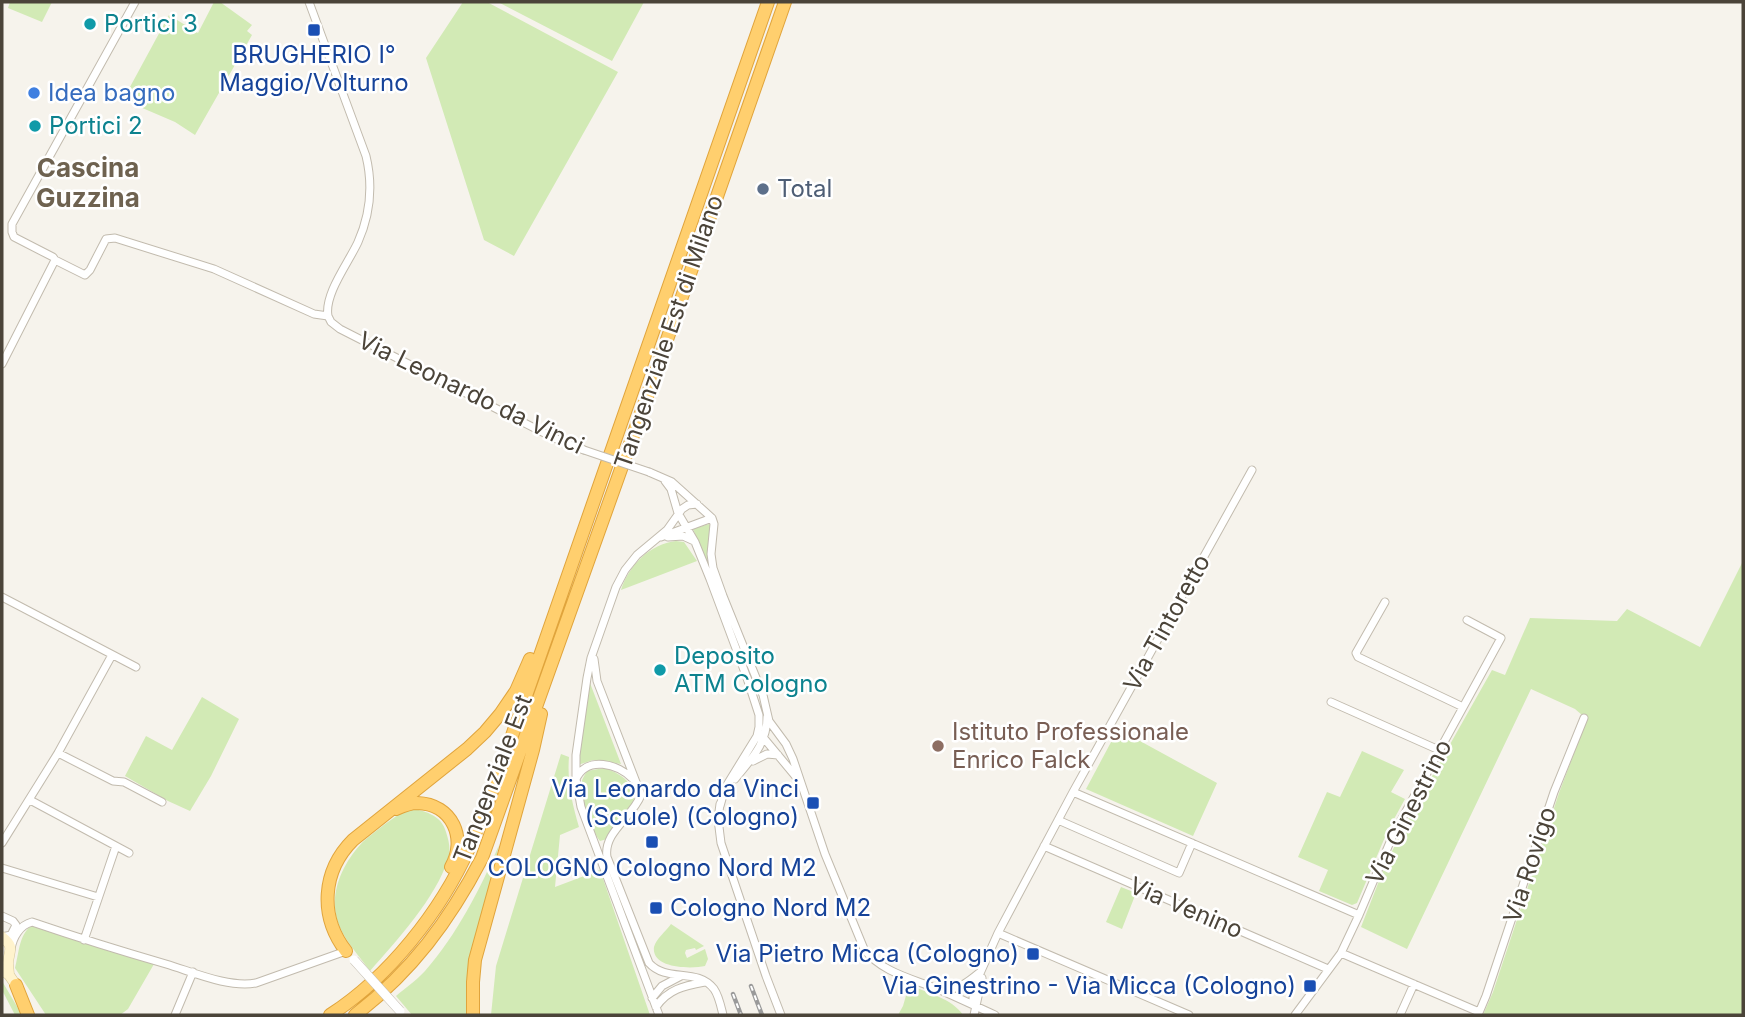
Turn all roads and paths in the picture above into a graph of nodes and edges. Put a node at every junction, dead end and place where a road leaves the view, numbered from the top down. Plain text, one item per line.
1 (135, 2) edge
2 (309, 2) edge
3 (766, 2) edge
4 (785, 2) edge
5 (54, 260) junction
6 (328, 316) junction
7 (2, 364) edge
8 (1252, 470) dead end
9 (659, 476) junction
10 (592, 503) junction
11 (697, 504) junction
12 (678, 513) junction
13 (712, 518) junction
14 (687, 527) junction
15 (657, 539) junction
16 (695, 541) junction
17 (2, 597) edge
18 (1385, 602) dead end
19 (1466, 620) dead end
20 (595, 648) junction
21 (112, 655) junction
22 (552, 662) junction
23 (136, 667) dead end
24 (1331, 702) dead end
25 (1463, 707) junction
26 (767, 716) junction
27 (1584, 718) dead end
28 (760, 727) junction
29 (780, 736) junction
30 (764, 737) junction
31 (754, 743) junction
32 (1439, 750) junction
33 (58, 753) junction
34 (778, 755) junction
35 (749, 763) junction
36 (576, 779) junction
37 (800, 781) junction
38 (640, 792) junction
39 (1073, 792) junction
40 (30, 800) junction
41 (162, 802) dead end
42 (720, 806) junction
43 (389, 811) junction
44 (1058, 820) junction
45 (2, 843) edge
46 (1192, 843) junction
47 (116, 846) junction
48 (1044, 846) junction
49 (129, 853) dead end
50 (2, 868) edge
51 (98, 897) junction
52 (1359, 915) junction
53 (2, 916) edge
54 (998, 933) junction
55 (2, 937) edge
56 (84, 940) junction
57 (1341, 953) junction
58 (350, 956) junction
59 (388, 966) junction
60 (8, 967) edge
61 (984, 967) junction
62 (1328, 969) junction
63 (193, 972) junction
64 (682, 975) junction
65 (706, 982) junction
66 (1414, 984) junction
67 (939, 990) junction
68 (652, 998) junction
69 (401, 1011) dead end
70 (657, 1011) edge
71 (975, 1011) edge
72 (1479, 1014) edge
73 (28, 1015) edge
74 (36, 1015) edge
75 (175, 1015) edge
76 (330, 1015) edge
77 (355, 1015) edge
78 (473, 1015) edge
79 (723, 1015) edge
80 (781, 1015) edge
81 (995, 1015) edge
82 (1189, 1015) edge
83 (1295, 1015) edge
84 (1400, 1015) edge

1 - 5 street
2 - 6 street
3 - 10 highway, Tangenziale Est di Milano
4 - 22 highway, Tangenziale Est di Milano
5 - 6 street, Via Leonardo da Vinci
5 - 7 street
6 - 9 street, Via Leonardo da Vinci, bridge
8 - 39 street, Via Tintoretto
9 - 11 street, Via Leonardo da Vinci
9 - 12 street
10 - 43 highway
10 - 59 highway, Tangenziale Est
11 - 12 street
11 - 13 street, Via Leonardo da Vinci
12 - 14 street
12 - 15 street
13 - 14 street
13 - 26 street
14 - 15 street
14 - 16 street
15 - 16 street
15 - 20 street
16 - 28 street
17 - 21 street
18 - 25 street
19 - 25 street, Via Ginestrino
20 - 36 street
20 - 38 street
21 - 23 street
21 - 33 street
22 - 77 highway, Tangenziale Est
22 - 78 highway
24 - 32 street
25 - 32 street, Via Ginestrino
26 - 29 street
26 - 30 street
27 - 72 street, Via Rovigo
28 - 30 street
28 - 31 street
29 - 30 street
29 - 37 street
30 - 31 street
30 - 34 street
30 - 35 street
31 - 42 street
32 - 52 street, Via Ginestrino
33 - 40 street
33 - 41 street
34 - 35 street
34 - 37 street
35 - 42 street
36 - 38 street
36 - 68 street
37 - 67 street
38 - 64 street
39 - 44 street, Via Tintoretto
39 - 46 street
40 - 45 street
40 - 47 street
42 - 80 street
43 - 58 highway
43 - 59 highway
44 - 46 street
44 - 48 street, Via Tintoretto
46 - 52 street
47 - 49 street
47 - 51 street
48 - 54 street, Via Tintoretto
48 - 62 street, Via Venino
50 - 51 street
51 - 56 street
52 - 57 street, Via Ginestrino
53 - 55 street
54 - 61 street, Via Tintoretto
54 - 82 street
55 - 60 main road
56 - 60 street
56 - 63 street
57 - 62 street, Via Ginestrino
57 - 66 street
58 - 63 street
58 - 69 street, bridge
59 - 76 highway, Tangenziale Est
60 - 73 highway
60 - 74 main road
61 - 67 street
61 - 71 street, Via Tintoretto
62 - 83 street, Via Ginestrino
63 - 75 street
64 - 65 street
64 - 68 street
65 - 70 street
65 - 79 street
66 - 72 street
66 - 84 street
67 - 71 street
68 - 70 street
71 - 81 street

